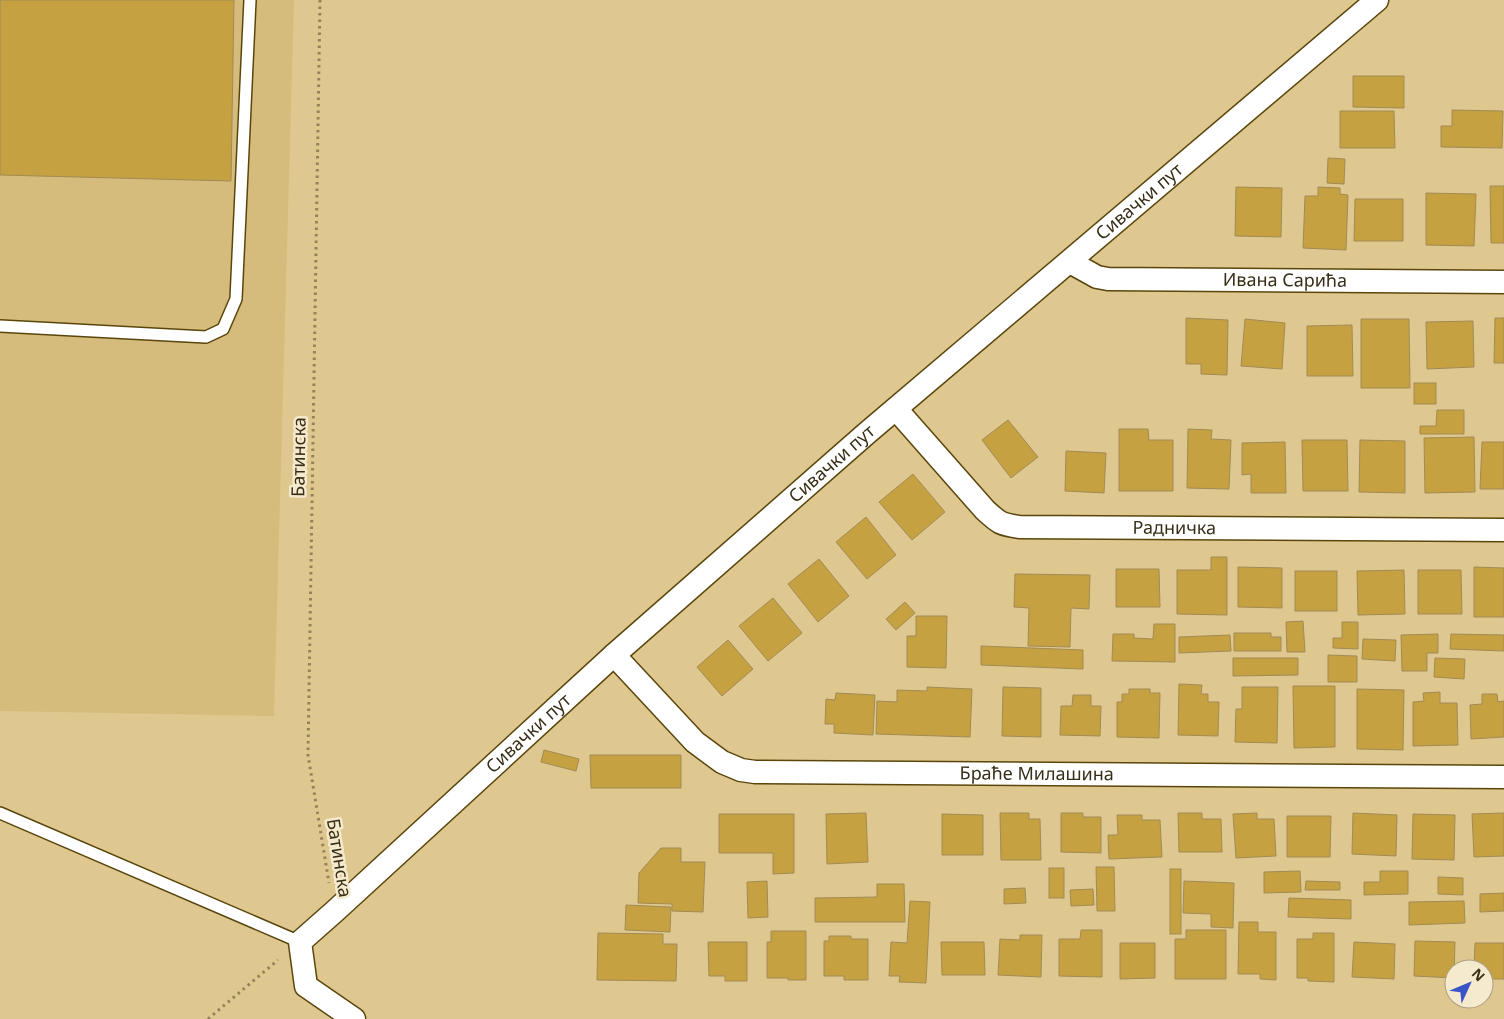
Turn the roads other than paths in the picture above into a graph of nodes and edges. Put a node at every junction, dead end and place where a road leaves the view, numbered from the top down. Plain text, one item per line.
1 (250, 0) edge
2 (1377, 0) edge
3 (1070, 262) junction
4 (1504, 282) edge
5 (0, 326) edge
6 (896, 409) junction
7 (1504, 530) edge
8 (614, 655) junction
9 (1504, 777) edge
10 (0, 813) edge
11 (300, 942) junction
12 (354, 1019) edge

1 - 5 lane
2 - 3 street, Сивачки пут
3 - 4 street, Ивана Сарића
3 - 6 street, Сивачки пут
6 - 7 street, Радничка
6 - 8 street, Сивачки пут
8 - 9 street, Браће Милашина
8 - 11 street, Сивачки пут
10 - 11 lane
11 - 12 street

